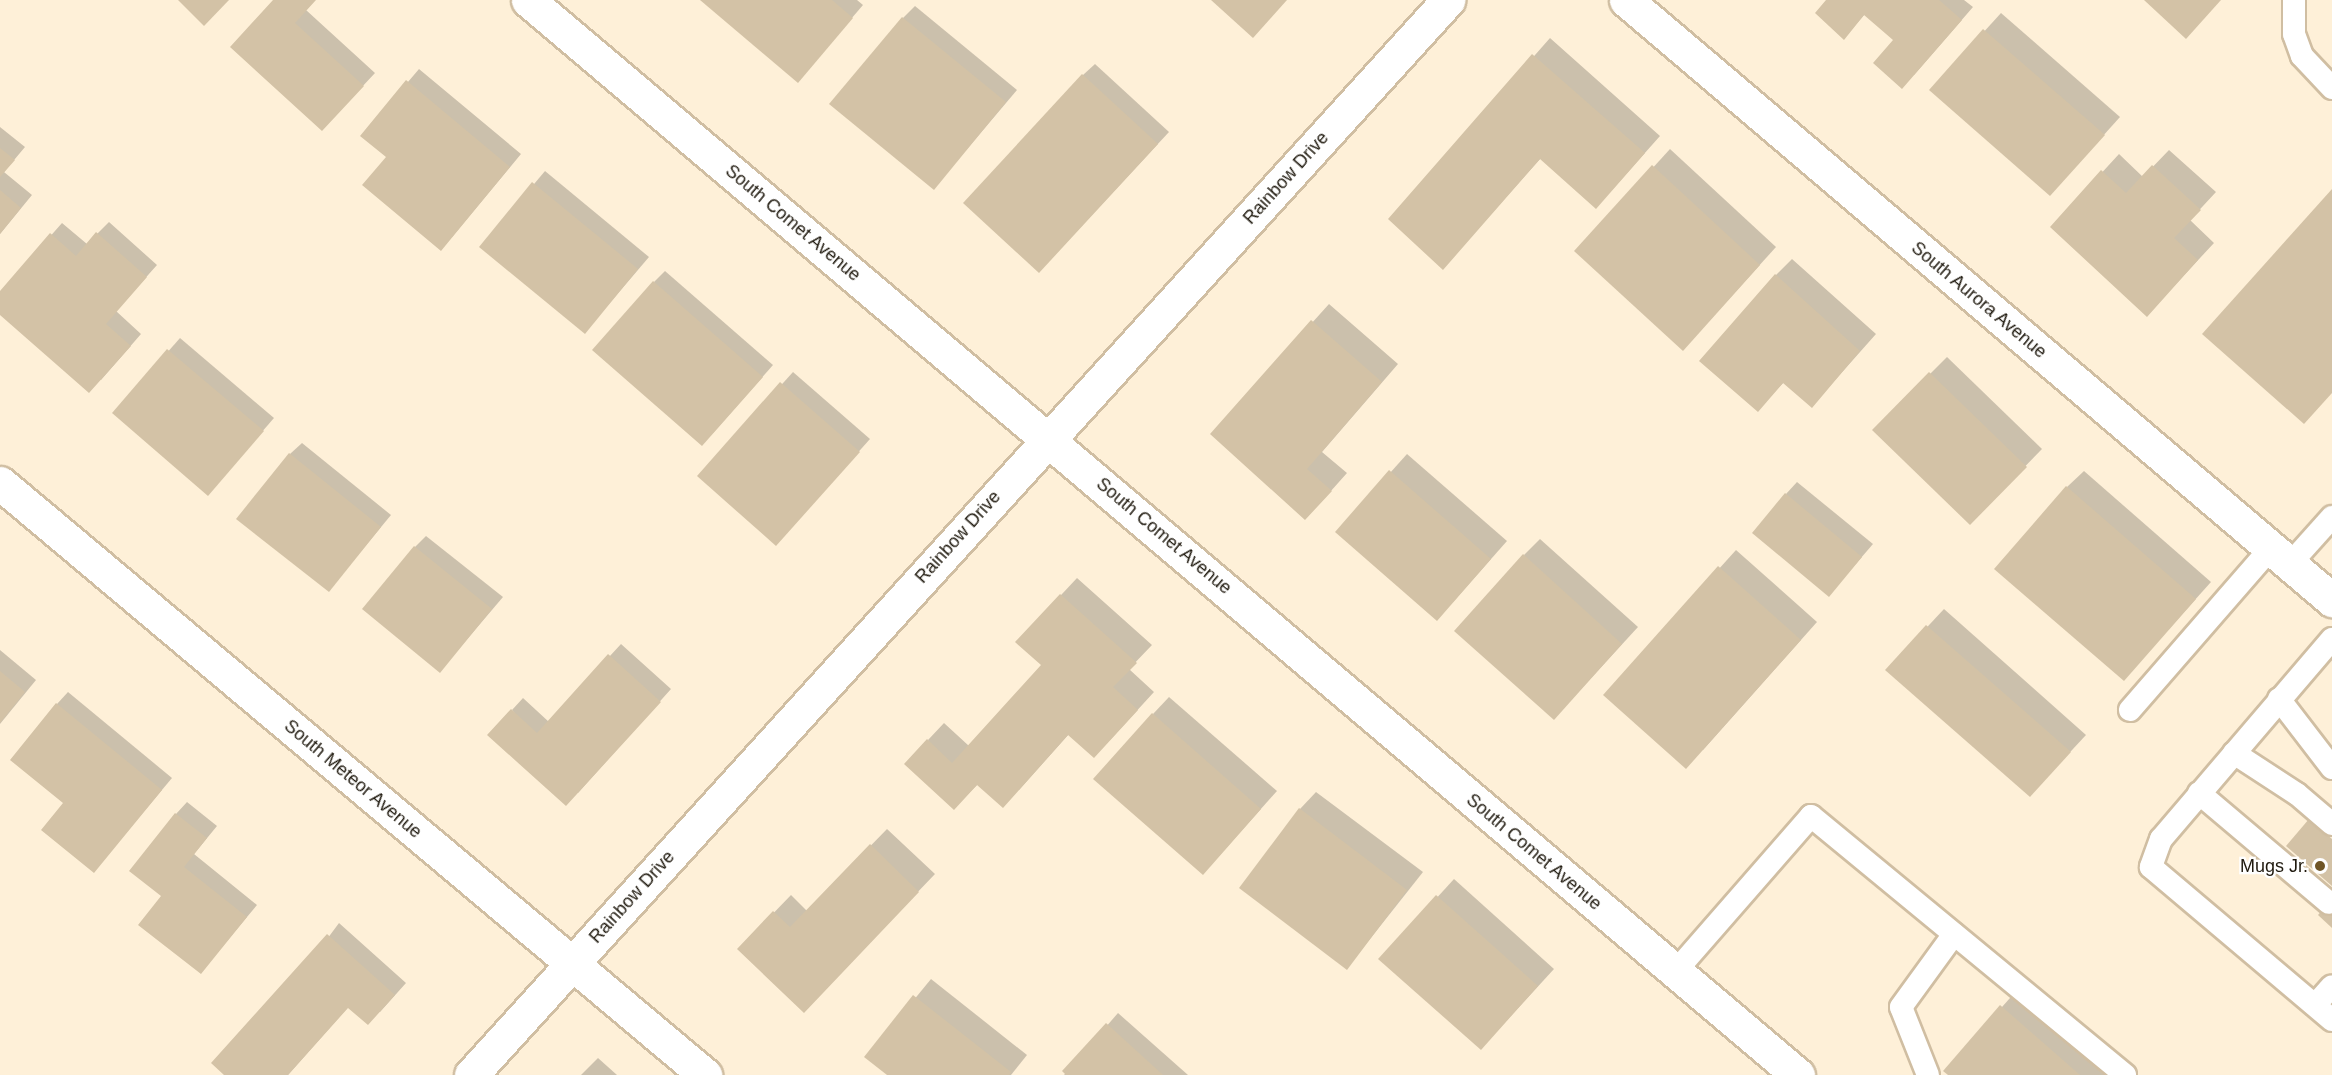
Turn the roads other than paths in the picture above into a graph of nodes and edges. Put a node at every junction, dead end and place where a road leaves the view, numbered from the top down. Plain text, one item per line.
1 (528, 0) edge
2 (1448, 0) edge
3 (1626, 0) edge
4 (2294, 0) edge
5 (2332, 88) edge
6 (1048, 437) junction
7 (0, 483) edge
8 (2332, 517) edge
9 (2281, 556) junction
10 (2332, 600) edge
11 (2332, 639) edge
12 (2279, 699) junction
13 (2130, 710) dead end
14 (2234, 753) junction
15 (2332, 768) edge
16 (2199, 793) junction
17 (2332, 824) edge
18 (2329, 903) dead end
19 (1954, 934) junction
20 (572, 963) junction
21 (1675, 972) junction
22 (2332, 986) edge
23 (2315, 1005) junction
24 (2332, 1020) edge
25 (471, 1075) edge
26 (705, 1075) edge
27 (1798, 1075) edge
28 (1928, 1075) edge
29 (2125, 1075) edge

1 - 6 street, South Comet Avenue
2 - 6 street, Rainbow Drive
3 - 9 street, South Aurora Avenue
4 - 5 lane
6 - 20 street, Rainbow Drive
6 - 21 street, South Comet Avenue
7 - 20 street, South Meteor Avenue
8 - 9 lane
9 - 10 street, South Aurora Avenue
9 - 13 lane
11 - 12 lane
12 - 14 lane
12 - 15 lane
14 - 16 lane
14 - 17 lane
16 - 18 lane
16 - 23 lane
19 - 21 lane
19 - 28 lane
19 - 29 lane
20 - 25 street, Rainbow Drive
20 - 26 street, South Meteor Avenue
21 - 27 street, South Comet Avenue
22 - 23 lane
23 - 24 lane

